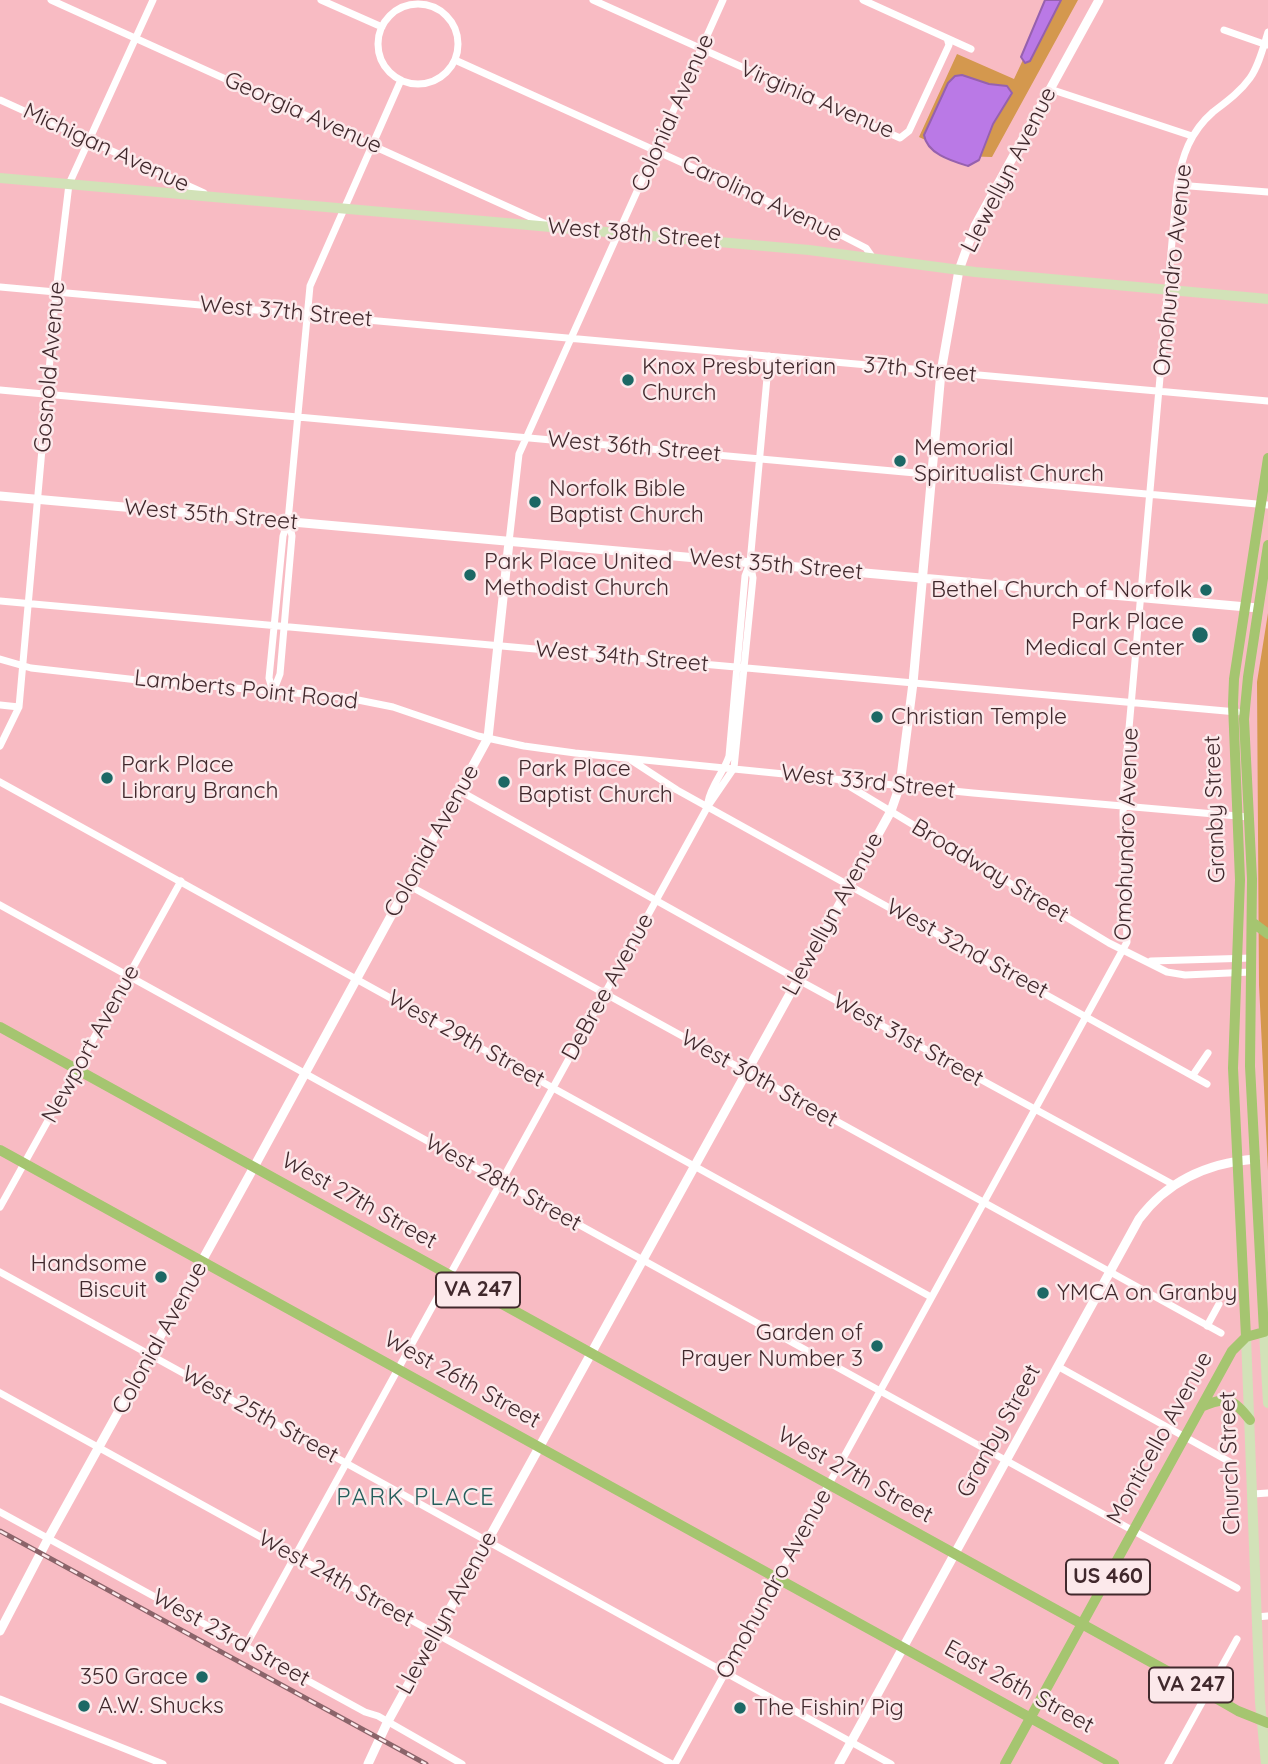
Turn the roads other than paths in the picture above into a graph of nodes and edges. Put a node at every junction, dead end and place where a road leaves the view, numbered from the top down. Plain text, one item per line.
1 (51, 0) edge
2 (153, 0) edge
3 (321, 0) edge
4 (593, 0) edge
5 (723, 0) edge
6 (863, 0) edge
7 (1099, 0) edge
8 (436, 4) edge
9 (382, 27) junction
10 (1224, 30) dead end
11 (1268, 32) edge
12 (135, 38) junction
13 (947, 38) junction
14 (1266, 45) edge
15 (701, 49) junction
16 (971, 49) dead end
17 (455, 60) junction
18 (401, 80) junction
19 (1050, 89) junction
20 (0, 100) edge
21 (1192, 135) junction
22 (90, 139) junction
23 (373, 145) junction
24 (656, 151) junction
25 (0, 178) edge
26 (69, 184) junction
27 (1177, 185) junction
28 (1268, 192) edge
29 (211, 197) junction
30 (344, 209) junction
31 (555, 228) junction
32 (619, 233) junction
33 (873, 258) junction
34 (959, 270) junction
35 (0, 287) edge
36 (57, 292) junction
37 (1168, 292) junction
38 (1268, 299) edge
39 (307, 314) junction
40 (572, 338) junction
41 (769, 356) junction
42 (941, 372) junction
43 (0, 390) edge
44 (1160, 391) junction
45 (47, 395) junction
46 (1268, 401) edge
47 (298, 417) junction
48 (526, 438) junction
49 (760, 458) junction
50 (1268, 458) edge
51 (932, 474) junction
52 (1150, 494) junction
53 (0, 496) edge
54 (38, 499) junction
55 (1264, 504) edge
56 (288, 521) junction
57 (509, 542) junction
58 (1268, 545) edge
59 (750, 563) junction
60 (922, 579) junction
61 (1142, 598) junction
62 (0, 601) edge
63 (28, 604) junction
64 (1245, 606) junction
65 (1258, 607) junction
66 (274, 626) junction
67 (284, 627) junction
68 (499, 646) junction
69 (0, 659) edge
70 (23, 665) junction
71 (741, 668) junction
72 (913, 683) junction
73 (273, 692) junction
74 (1132, 703) junction
75 (0, 705) edge
76 (19, 707) junction
77 (1239, 713) junction
78 (488, 738) junction
79 (0, 746) edge
80 (628, 758) junction
81 (729, 767) junction
82 (835, 778) junction
83 (0, 782) edge
84 (901, 785) junction
85 (460, 791) junction
86 (708, 806) junction
87 (1123, 806) junction
88 (891, 811) junction
89 (1243, 817) junction
90 (181, 881) junction
91 (850, 885) junction
92 (408, 886) junction
93 (656, 900) junction
94 (0, 905) edge
95 (1252, 922) junction
96 (1268, 934) edge
97 (1124, 951) junction
98 (1252, 958) junction
99 (1236, 959) junction
100 (1147, 961) junction
101 (1251, 972) junction
102 (1236, 974) junction
103 (128, 976) junction
104 (356, 979) junction
105 (797, 979) junction
106 (604, 994) junction
107 (1087, 1016) junction
108 (0, 1027) edge
109 (1208, 1053) dead end
110 (76, 1069) junction
111 (746, 1072) junction
112 (304, 1073) junction
113 (1193, 1075) junction
114 (1208, 1084) dead end
115 (552, 1087) junction
116 (1035, 1110) junction
117 (0, 1150) edge
118 (1255, 1159) junction
119 (1236, 1161) junction
120 (24, 1163) junction
121 (694, 1166) junction
122 (254, 1167) junction
123 (500, 1181) junction
124 (1174, 1185) junction
125 (983, 1203) junction
126 (0, 1207) edge
127 (642, 1259) junction
128 (202, 1261) junction
129 (0, 1272) edge
130 (1110, 1274) junction
131 (449, 1275) junction
132 (931, 1297) junction
133 (1219, 1304) dead end
134 (1207, 1326) junction
135 (1265, 1332) junction
136 (1221, 1333) dead end
137 (1246, 1337) junction
138 (590, 1353) junction
139 (151, 1355) junction
140 (1059, 1367) junction
141 (397, 1368) junction
142 (880, 1390) junction
143 (0, 1394) edge
144 (1268, 1403) edge
145 (1201, 1407) junction
146 (1250, 1420) junction
147 (1185, 1437) junction
148 (539, 1447) junction
149 (99, 1448) junction
150 (1007, 1460) junction
151 (345, 1462) junction
152 (1230, 1462) dead end
153 (829, 1485) junction
154 (1268, 1493) edge
155 (1253, 1494) junction
156 (0, 1512) edge
157 (1133, 1530) junction
158 (49, 1537) junction
159 (487, 1541) junction
160 (955, 1554) junction
161 (294, 1556) junction
162 (777, 1577) junction
163 (1237, 1588) dead end
164 (1262, 1616) edge
165 (1083, 1625) junction
166 (0, 1630) edge
167 (436, 1634) junction
168 (1237, 1639) dead end
169 (244, 1647) junction
170 (903, 1647) junction
171 (725, 1671) junction
172 (1206, 1693) junction
173 (0, 1699) edge
174 (1031, 1718) junction
175 (1265, 1722) edge
176 (387, 1723) junction
177 (851, 1742) junction
178 (163, 1764) edge
179 (368, 1764) edge
180 (462, 1764) edge
181 (673, 1764) edge
182 (839, 1764) edge
183 (891, 1764) edge
184 (1005, 1764) edge
185 (1114, 1764) edge
186 (1168, 1764) edge
187 (1266, 1764) edge

1 - 12 street, Georgia Avenue
2 - 12 street, Gosnold Avenue
3 - 9 street
4 - 15 street, Virginia Avenue
5 - 15 street, Colonial Avenue
6 - 13 street
7 - 19 street, Llewellyn Avenue
8 - 9 street
8 - 17 street
9 - 18 street
10 - 14 street
11 - 14 street, Omohundro Avenue
12 - 22 street, Gosnold Avenue
12 - 23 street, Georgia Avenue
13 - 15 street, Virginia Avenue
13 - 16 street
14 - 21 street, Omohundro Avenue
15 - 24 street, Colonial Avenue
17 - 18 street
17 - 24 street, Carolina Avenue
18 - 23 street
19 - 21 street
19 - 34 street, Llewellyn Avenue
20 - 22 street, Michigan Avenue
21 - 27 street, Omohundro Avenue
22 - 26 street, Gosnold Avenue
22 - 29 street, Michigan Avenue
23 - 30 street
23 - 31 street, Georgia Avenue
24 - 32 street, Colonial Avenue
24 - 33 street, Carolina Avenue
25 - 26 main road, West 38th Street
26 - 29 main road, West 38th Street
26 - 36 street, Gosnold Avenue
27 - 28 street
27 - 37 street, Omohundro Avenue
29 - 30 main road, West 38th Street
30 - 31 main road, West 38th Street
30 - 39 street
31 - 32 main road, West 38th Street
32 - 33 main road, West 38th Street
32 - 40 street, Colonial Avenue
33 - 34 main road, West 38th Street
34 - 37 main road, West 38th Street
34 - 42 street, Llewellyn Avenue
35 - 36 street, West 37th Street
36 - 39 street, West 37th Street
36 - 45 street, Gosnold Avenue
37 - 38 main road, West 38th Street
37 - 44 street, Omohundro Avenue
39 - 40 street, West 37th Street
39 - 47 street
40 - 41 street, 37th Street
40 - 48 street, Colonial Avenue
41 - 42 street, 37th Street
41 - 49 street, DeBree Avenue
42 - 44 street, 37th Street
42 - 51 street, Llewellyn Avenue
43 - 45 street, West 36th Street
44 - 46 street, 37th Street
44 - 52 street, Omohundro Avenue
45 - 47 street, West 36th Street
45 - 54 street, Gosnold Avenue
47 - 48 street, West 36th Street
47 - 56 street
48 - 49 street, West 36th Street
48 - 57 street, Colonial Avenue
49 - 51 street, West 36th Street
49 - 59 street, DeBree Avenue
50 - 55 main road, Granby Street
51 - 52 street, West 36th Street
51 - 60 street, Llewellyn Avenue
52 - 55 street, West 36th Street
52 - 61 street, Omohundro Avenue
53 - 54 street, West 35th Street
54 - 56 street, West 35th Street
54 - 63 street, Gosnold Avenue
55 - 64 main road, Granby Street
56 - 57 street, West 35th Street
56 - 66 street
56 - 67 street
57 - 59 street, West 35th Street
57 - 68 street, Colonial Avenue
58 - 65 main road, Granby Street
59 - 60 street, West 35th Street
59 - 71 street, DeBree Avenue
60 - 61 street, West 35th Street
60 - 72 street, Llewellyn Avenue
61 - 64 street, West 35th Street
61 - 74 street, Omohundro Avenue
62 - 63 street, West 34th Street
63 - 66 street, West 34th Street
63 - 70 street, Gosnold Avenue
64 - 65 street, West 35th Street
64 - 77 main road, Granby Street
65 - 77 main road, Granby Street
66 - 67 street, West 34th Street
66 - 73 street
67 - 68 street, West 34th Street
67 - 73 street
68 - 71 street, West 34th Street
68 - 78 street, Colonial Avenue
69 - 70 street, Lamberts Point Road
70 - 73 street, Lamberts Point Road
70 - 76 street, Gosnold Avenue
71 - 72 street, West 34th Street
71 - 81 street, DeBree Avenue
72 - 74 street, West 34th Street
72 - 84 street, Llewellyn Avenue
73 - 78 street, Lamberts Point Road
74 - 77 street, West 34th Street
74 - 87 street, Omohundro Avenue
75 - 76 street
76 - 79 street, Gosnold Avenue
77 - 89 main road, Granby Street
78 - 80 street, West 33rd Street
78 - 85 street, Colonial Avenue
80 - 81 street, West 33rd Street
80 - 86 street, West 32nd Street
81 - 82 street, West 33rd Street
81 - 86 street, DeBree Avenue
82 - 84 street, West 33rd Street
82 - 88 street, Broadway Street
83 - 90 street, West 29th Street
84 - 87 street, West 33rd Street
84 - 88 street, Llewellyn Avenue
85 - 92 street, Colonial Avenue
85 - 93 street, West 31st Street
86 - 91 street, West 32nd Street
86 - 93 street, DeBree Avenue
87 - 89 street, West 33rd Street
87 - 97 street, Omohundro Avenue
88 - 91 street, Llewellyn Avenue
88 - 97 street, Broadway Street
89 - 95 main road, Granby Street
89 - 99 main road, Granby Street
90 - 103 street, Newport Avenue
90 - 104 street, West 29th Street
91 - 105 street, Llewellyn Avenue
91 - 107 street, West 32nd Street
92 - 104 street, Colonial Avenue
92 - 106 street, West 30th Street
93 - 105 street, West 31st Street
93 - 106 street, DeBree Avenue
94 - 103 street, West 28th Street
95 - 96 main road
95 - 98 main road, Granby Street
97 - 100 street, Broadway Street
97 - 107 street, Omohundro Avenue
98 - 99 street, Broadway Street
98 - 101 main road, Granby Street
99 - 100 street, Broadway Street
99 - 102 main road, Granby Street
100 - 102 street, Broadway Street
101 - 102 street, Broadway Street
101 - 118 main road, Granby Street
102 - 119 main road, Granby Street
103 - 110 street, Newport Avenue
103 - 112 street, West 28th Street
104 - 112 street, Colonial Avenue
104 - 115 street, West 29th Street
105 - 111 street, Llewellyn Avenue
105 - 116 street, West 31st Street
106 - 111 street, West 30th Street
106 - 115 street, DeBree Avenue
107 - 113 street, West 32nd Street
107 - 116 street, Omohundro Avenue
108 - 110 main road, West 27th Street / VA 247
109 - 113 street
110 - 120 street, Newport Avenue
110 - 122 main road, West 27th Street / VA 247
111 - 121 street, Llewellyn Avenue
111 - 125 street, West 30th Street
112 - 122 street, Colonial Avenue
112 - 123 street, West 28th Street
113 - 114 street, West 32nd Street
115 - 121 street, West 29th Street
115 - 123 street, DeBree Avenue
116 - 124 street, West 31st Street
116 - 125 street, Omohundro Avenue
117 - 120 main road, West 26th Street
118 - 119 street, Granby Street
118 - 135 main road, Church Street
119 - 124 street, Granby Street
119 - 137 main road, Church Street
120 - 126 street, Newport Avenue
120 - 128 main road, West 26th Street
121 - 127 street, Llewellyn Avenue
121 - 132 street, West 29th Street
122 - 128 street, Colonial Avenue
122 - 131 main road, West 27th Street / VA 247
123 - 127 street, West 28th Street
123 - 131 street, DeBree Avenue
124 - 130 street, Granby Street
125 - 130 street, West 30th Street
125 - 132 street, Omohundro Avenue
127 - 138 street, Llewellyn Avenue
127 - 142 street, West 28th Street
128 - 139 street, Colonial Avenue
128 - 141 main road, West 26th Street
129 - 139 street, West 25th Street
130 - 134 street, West 30th Street
130 - 140 street, Granby Street
131 - 138 main road, West 27th Street / VA 247
131 - 141 street, DeBree Avenue
132 - 142 street, Omohundro Avenue
133 - 134 street
134 - 136 street, West 30th Street
135 - 137 main road
135 - 144 main road, Church Street
137 - 145 main road, Monticello Avenue / US 460
137 - 146 main road, Church Street
138 - 148 street, Llewellyn Avenue
138 - 153 main road, West 27th Street / VA 247
139 - 149 street, Colonial Avenue
139 - 151 street, West 25th Street
140 - 147 street
140 - 150 street, Granby Street
141 - 148 main road, West 26th Street
141 - 151 street, DeBree Avenue
142 - 150 street, West 28th Street
142 - 153 street, Omohundro Avenue
143 - 149 street, West 24th Street
145 - 146 main road
145 - 147 main road, Monticello Avenue / US 460
146 - 155 main road, Church Street
147 - 152 street
147 - 157 main road, Monticello Avenue / US 460
148 - 159 street, Llewellyn Avenue
148 - 162 main road, West 26th Street
149 - 158 street, Colonial Avenue
149 - 161 street, West 24th Street
150 - 157 street, West 28th Street
150 - 160 street, Granby Street
151 - 159 street, West 25th Street
151 - 161 street, DeBree Avenue
153 - 160 main road, West 27th Street / VA 247
153 - 162 street, Omohundro Avenue
154 - 155 street
155 - 164 main road, Church Street
156 - 158 street, West 23rd Street
157 - 163 street, West 28th Street
157 - 165 main road, Monticello Avenue / US 460
158 - 166 street, Colonial Avenue
158 - 169 street, West 23rd Street
159 - 167 street, Llewellyn Avenue
159 - 171 street, West 25th Street
160 - 165 main road, VA 247
160 - 170 street, Granby Street
161 - 167 street, West 24th Street
161 - 169 street, DeBree Avenue
162 - 170 main road, West 26th Street
162 - 171 street, Omohundro Avenue
164 - 175 main road, Church Street
165 - 172 main road, VA 247
165 - 174 main road, Monticello Avenue / US 460
167 - 176 street, Llewellyn Avenue
167 - 181 street, West 24th Street
168 - 172 street
169 - 176 street, West 23rd Street
170 - 174 main road, East 26th Street
170 - 177 street, Granby Street
171 - 177 street, West 25th Street
171 - 181 street, Omohundro Avenue
172 - 175 main road, VA 247
172 - 186 street
173 - 178 street
174 - 184 main road, Monticello Avenue / US 460
174 - 185 main road, East 26th Street
175 - 187 main road, Church Street
176 - 179 street, Llewellyn Avenue
176 - 180 street, West 23rd Street
177 - 182 street, Granby Street
177 - 183 street, West 25th Street

